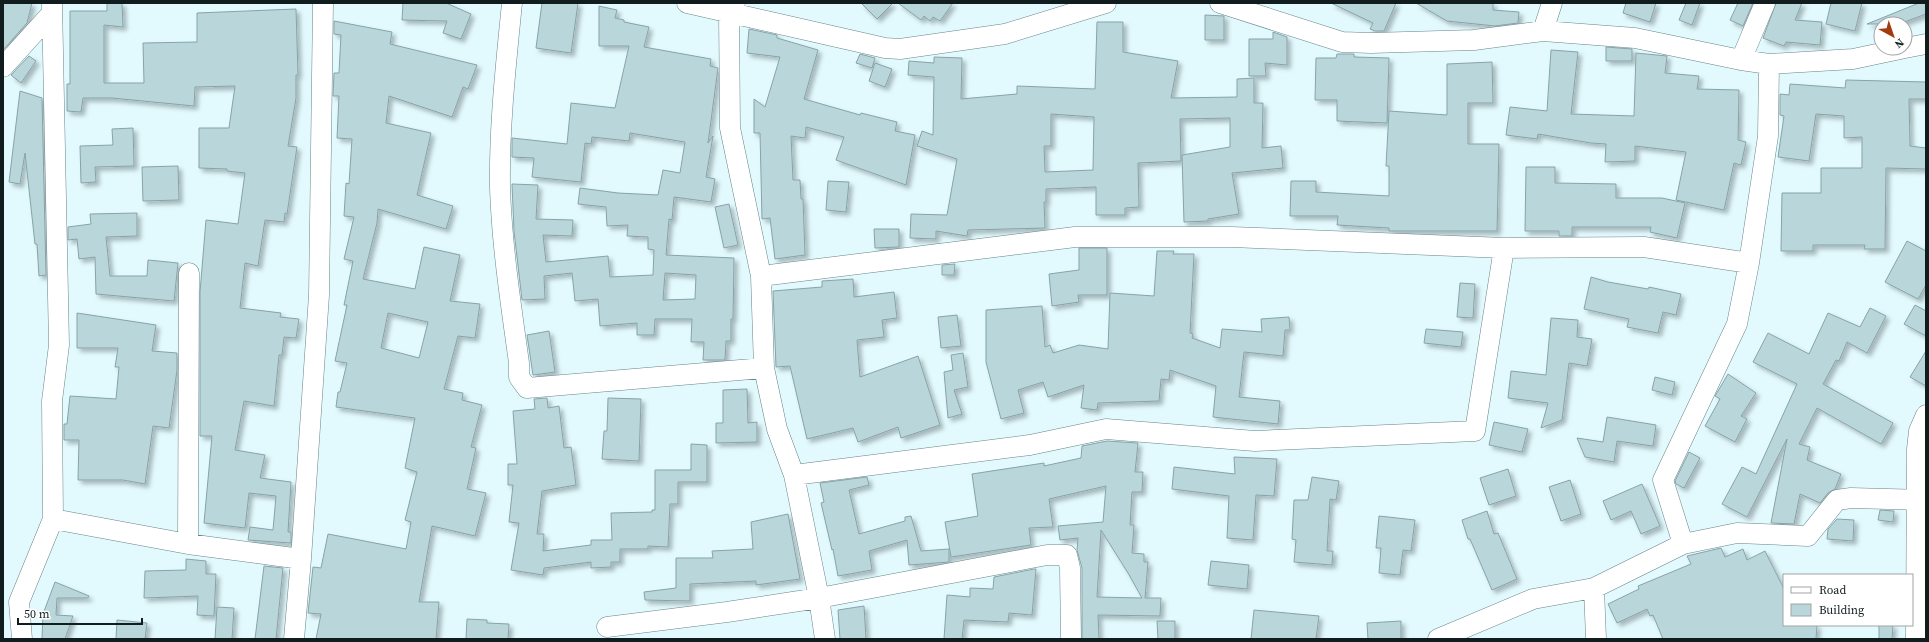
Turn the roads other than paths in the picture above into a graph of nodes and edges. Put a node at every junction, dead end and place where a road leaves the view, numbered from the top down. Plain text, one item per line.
1 (323, 3) edge
2 (512, 3) edge
3 (687, 3) edge
4 (1106, 3) edge
5 (1220, 3) edge
6 (1552, 3) edge
7 (1765, 3) edge
8 (732, 7) edge
9 (52, 8) edge
10 (1543, 31) junction
11 (1926, 44) edge
12 (1913, 46) edge
13 (1873, 55) edge
14 (1741, 60) junction
15 (1769, 64) junction
16 (3, 67) edge
17 (1504, 248) junction
18 (1749, 262) junction
19 (189, 273) dead end
20 (761, 276) junction
21 (764, 368) junction
22 (1926, 415) edge
23 (794, 475) junction
24 (1921, 499) edge
25 (53, 519) junction
26 (188, 544) junction
27 (1683, 544) junction
28 (301, 559) junction
29 (1594, 588) junction
30 (11, 598) edge
31 (819, 598) junction
32 (607, 627) dead end
33 (22, 639) edge
34 (294, 639) edge
35 (825, 639) edge
36 (1071, 639) edge
37 (1438, 639) edge
38 (1596, 639) edge
39 (1916, 639) edge

1 - 28 street
2 - 21 street
3 - 8 street
4 - 8 street
5 - 10 street
6 - 10 street
7 - 14 street
8 - 20 street
9 - 16 street
9 - 25 street
10 - 14 street
11 - 12 street
13 - 15 street
14 - 15 street
15 - 18 street
17 - 18 street
17 - 20 street
17 - 23 street
18 - 27 street
19 - 26 street
20 - 21 street
21 - 23 street
22 - 24 street
23 - 31 street
24 - 27 street
24 - 39 street
25 - 26 street
25 - 30 street
26 - 28 street
27 - 29 street
28 - 34 street
29 - 37 street
29 - 38 street
30 - 33 street
31 - 32 street
31 - 35 street
31 - 36 street

